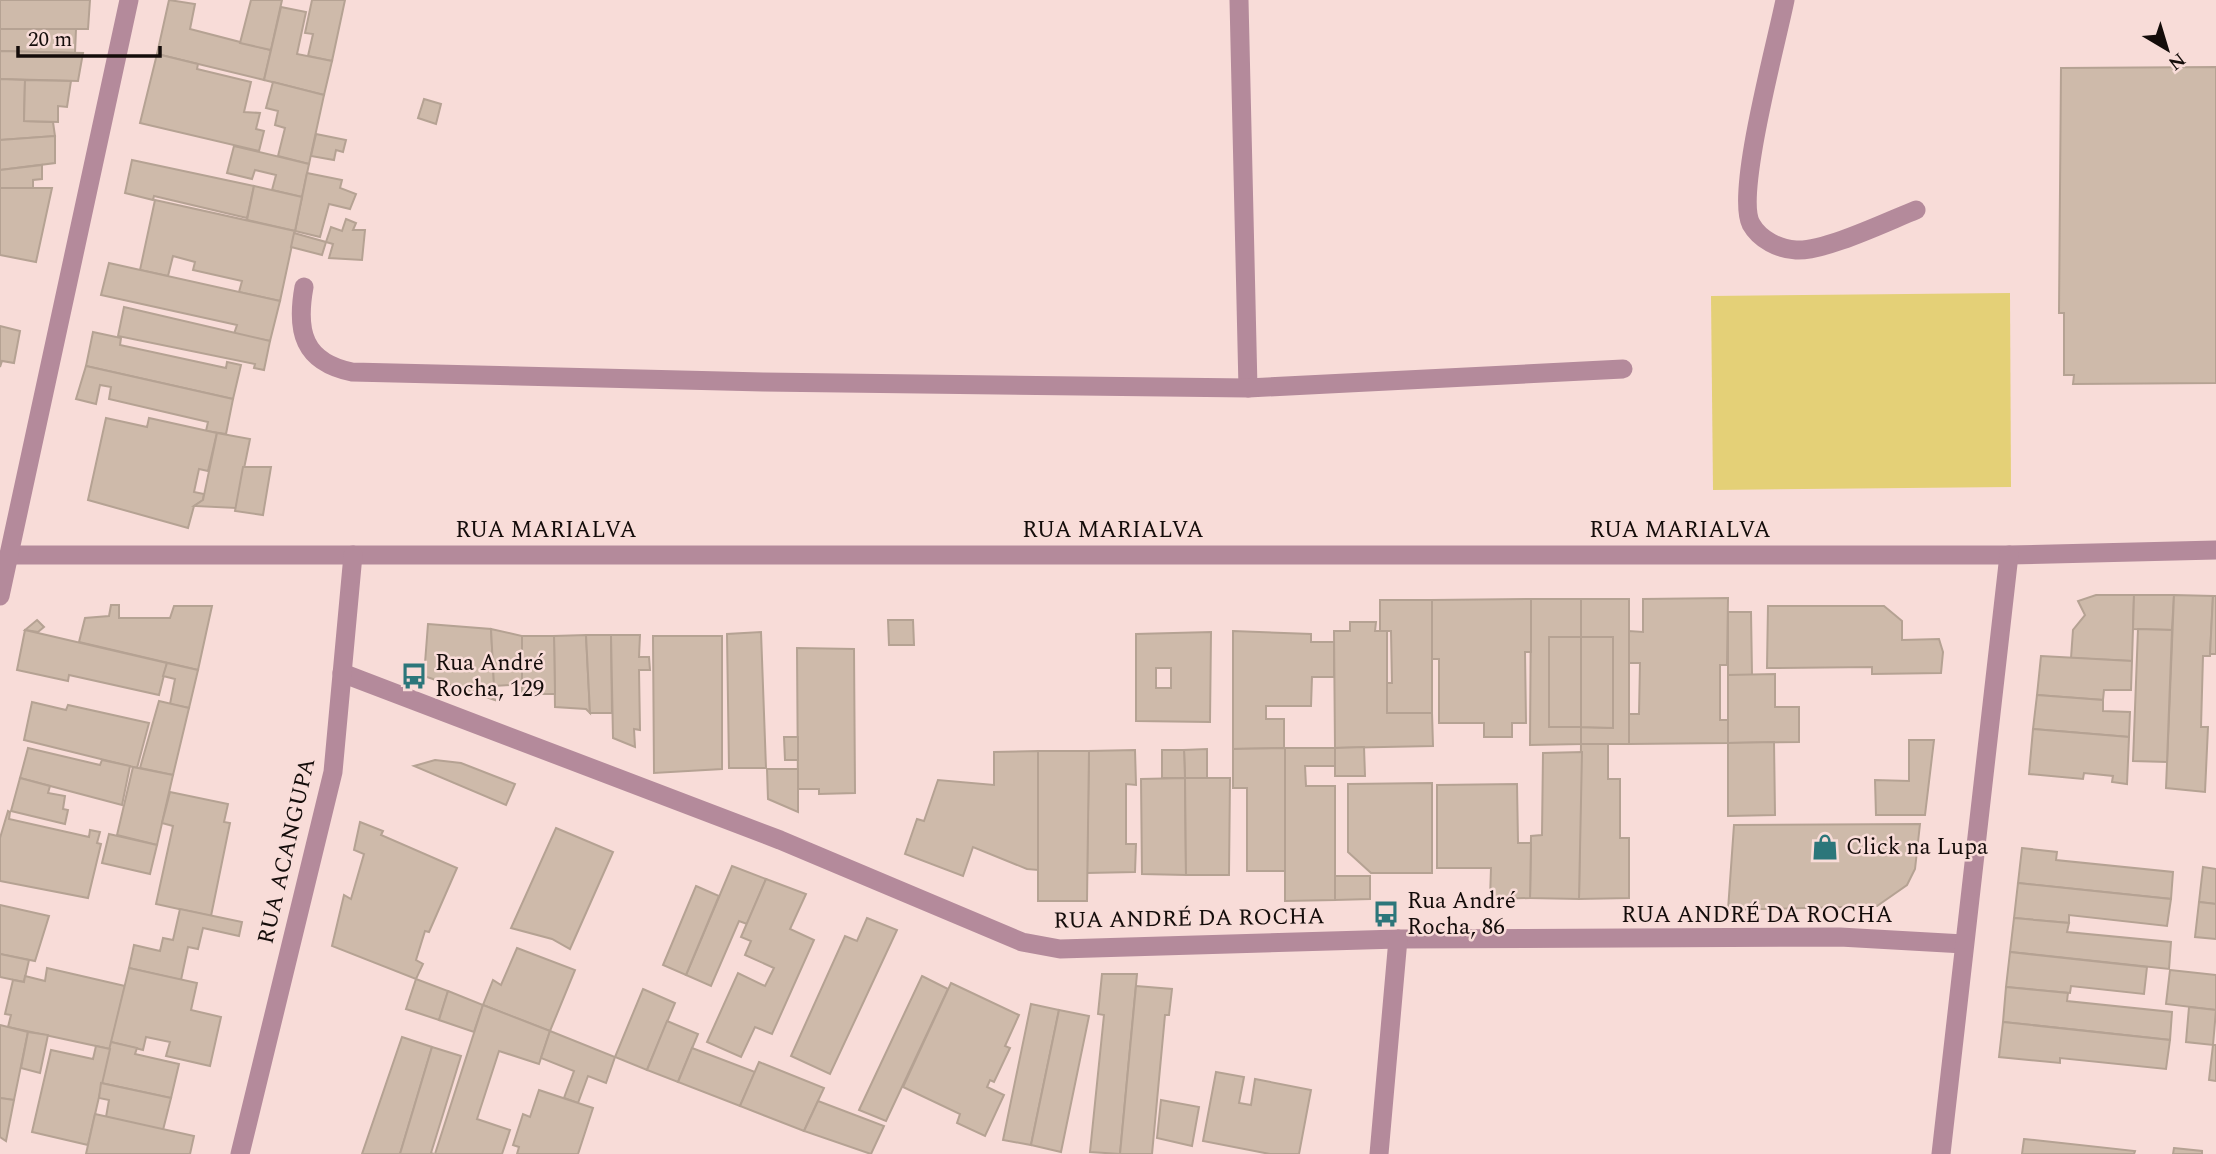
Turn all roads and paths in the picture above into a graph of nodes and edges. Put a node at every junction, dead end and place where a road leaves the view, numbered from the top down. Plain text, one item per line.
1 (129, 0) edge
2 (1239, 0) edge
3 (1785, 0) edge
4 (1916, 210) dead end
5 (304, 287) dead end
6 (1623, 369) dead end
7 (1248, 388) junction
8 (2216, 550) edge
9 (9, 555) junction
10 (353, 555) junction
11 (2009, 555) junction
12 (0, 596) edge
13 (342, 673) junction
14 (1398, 939) junction
15 (1964, 944) junction
16 (240, 1154) edge
17 (1379, 1154) edge
18 (1941, 1154) edge

1 - 9 street
2 - 7 street
3 - 4 street
5 - 7 street
6 - 7 street
8 - 11 street, RUA MARIALVA
9 - 10 street, RUA MARIALVA
9 - 12 street
10 - 11 street, RUA MARIALVA
10 - 13 street, RUA ACANGUPA
11 - 15 street
13 - 14 street, RUA ANDRÉ DA ROCHA
13 - 16 street, RUA ACANGUPA
14 - 15 street, RUA ANDRÉ DA ROCHA
14 - 17 street
15 - 18 street

